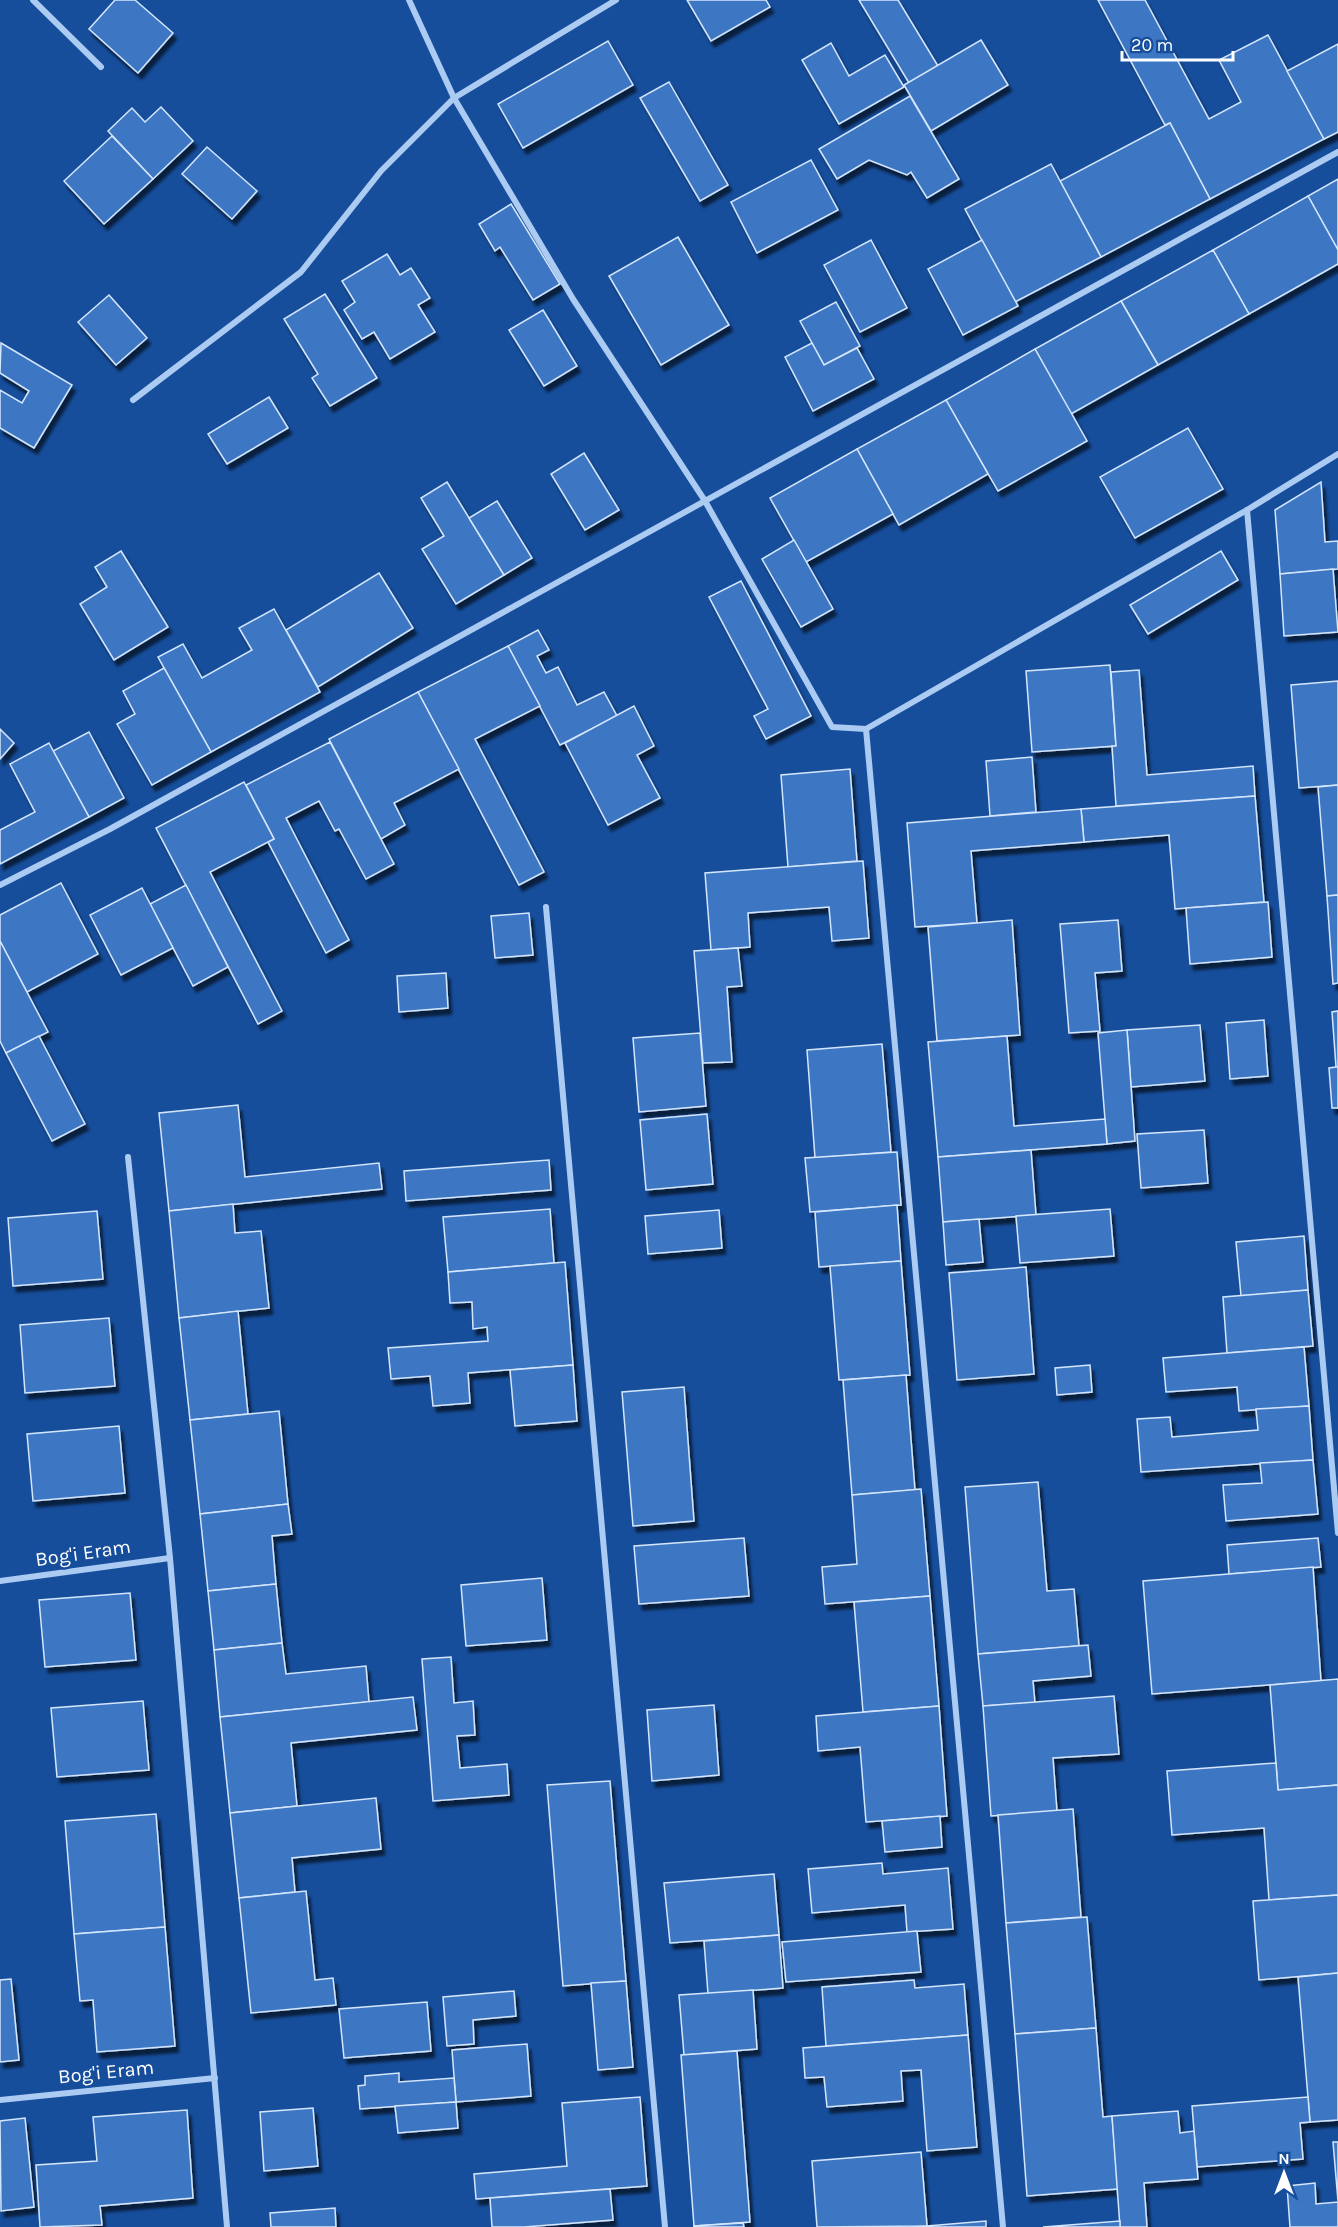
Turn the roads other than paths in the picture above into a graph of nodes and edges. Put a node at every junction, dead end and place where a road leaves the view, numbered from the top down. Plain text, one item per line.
1 (33, 0) edge
2 (409, 0) edge
3 (616, 0) edge
4 (101, 67) dead end
5 (454, 98) junction
6 (1338, 152) edge
7 (133, 400) dead end
8 (1338, 454) edge
9 (705, 501) junction
10 (1246, 510) junction
11 (867, 729) junction
12 (0, 885) edge
13 (546, 907) dead end
14 (128, 1156) dead end
15 (1338, 1533) edge
16 (170, 1558) junction
17 (0, 1581) edge
18 (215, 2078) junction
19 (0, 2100) edge
20 (227, 2227) edge
21 (665, 2227) edge
22 (1002, 2227) edge

1 - 4 street
2 - 5 street
3 - 5 street
5 - 7 street
5 - 9 street
6 - 9 street
8 - 10 street
9 - 11 street
9 - 12 street
10 - 11 street
10 - 15 street
11 - 22 street
13 - 21 street
14 - 16 street
16 - 17 street, Bog'i Eram
16 - 18 street
18 - 19 street, Bog'i Eram
18 - 20 street

